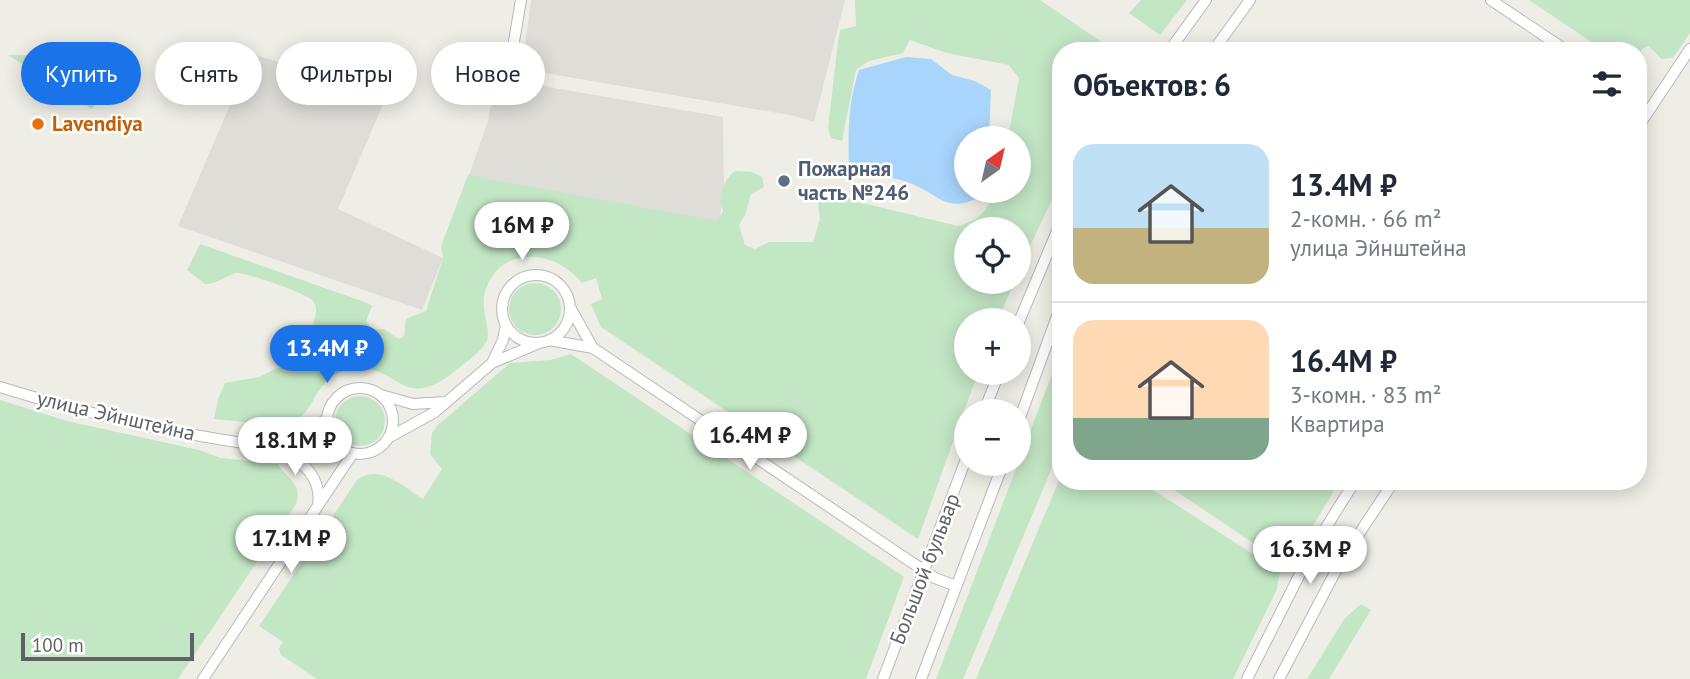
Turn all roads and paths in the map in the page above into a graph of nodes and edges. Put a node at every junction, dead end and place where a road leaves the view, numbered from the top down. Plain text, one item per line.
1 (521, 0) edge
2 (1206, 0) edge
3 (1250, 0) edge
4 (1491, 0) edge
5 (514, 42) edge
6 (1176, 42) edge
7 (1220, 42) edge
8 (1554, 42) edge
9 (1690, 49) edge
10 (1647, 114) edge
11 (1052, 243) edge
12 (569, 307) junction
13 (1025, 308) edge
14 (506, 325) junction
15 (1052, 330) edge
16 (545, 341) junction
17 (593, 348) junction
18 (492, 363) junction
19 (0, 387) edge
20 (376, 393) junction
21 (1027, 399) edge
22 (449, 401) junction
23 (327, 418) junction
24 (388, 438) junction
25 (274, 447) junction
26 (350, 453) junction
27 (959, 476) edge
28 (998, 476) edge
29 (1349, 490) edge
30 (1388, 490) edge
31 (317, 508) junction
32 (923, 570) junction
33 (956, 586) junction
34 (203, 679) edge
35 (883, 679) edge
36 (921, 679) edge
37 (1247, 679) edge
38 (1279, 679) edge

1 - 5 street
2 - 6 street
3 - 7 street
4 - 8 street
9 - 10 street
11 - 13 street
12 - 14 street
12 - 16 street
12 - 17 street
14 - 16 street
14 - 18 street
15 - 21 street
16 - 17 street
16 - 18 street
17 - 32 street
18 - 22 street
19 - 25 street, улица Эйнштейна
20 - 22 street
20 - 23 street
20 - 24 street
22 - 24 street
23 - 25 street
23 - 26 street
24 - 26 street
25 - 26 street, улица Эйнштейна
25 - 31 street
26 - 31 street
27 - 32 street, Большой бульвар
28 - 33 street, Большой бульвар
29 - 37 street
30 - 38 street
31 - 34 street
32 - 33 street
32 - 35 street, Большой бульвар
33 - 36 street, Большой бульвар

